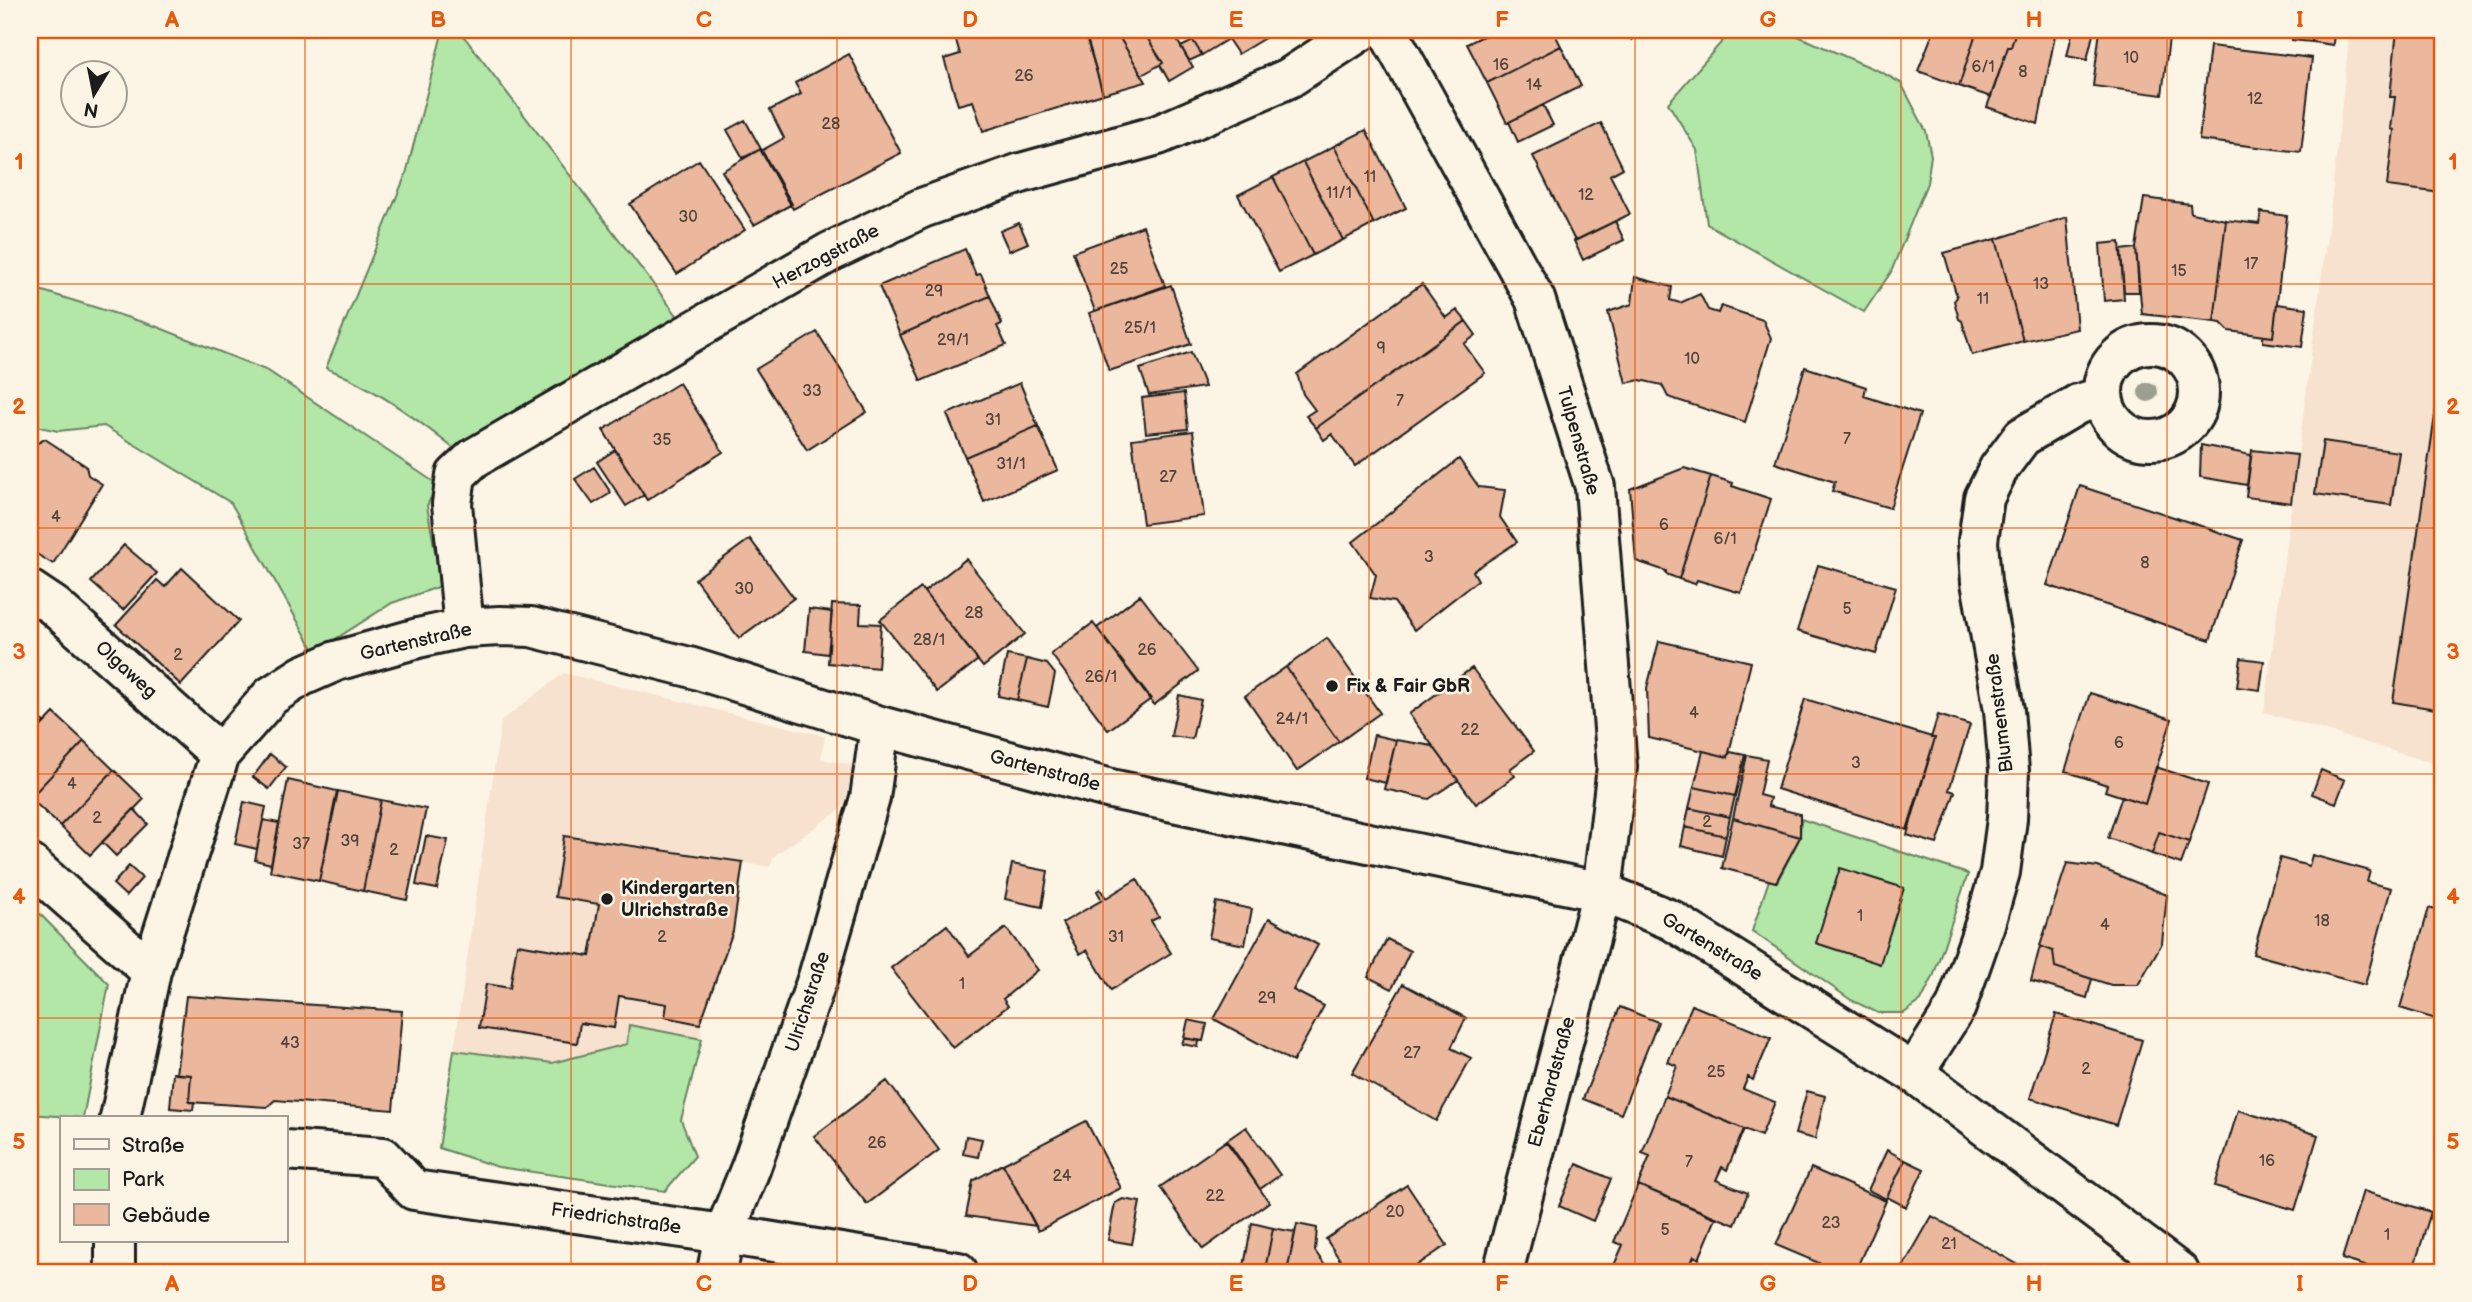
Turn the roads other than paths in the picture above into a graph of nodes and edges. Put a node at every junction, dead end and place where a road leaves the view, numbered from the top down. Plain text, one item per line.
1 (1362, 30) edge
2 (1387, 30) edge
3 (2102, 397) dead end
4 (30, 590) edge
5 (464, 628) junction
6 (880, 726) junction
7 (220, 754) junction
8 (30, 864) edge
9 (1602, 892) junction
10 (151, 971) junction
11 (1914, 1073) junction
12 (120, 1116) edge
13 (287, 1150) edge
14 (724, 1234) junction
15 (116, 1242) edge
16 (115, 1272) edge
17 (718, 1272) edge
18 (958, 1272) edge
19 (1503, 1272) edge
20 (2179, 1272) edge

1 - 5 street, Herzogstraße
2 - 9 street, Tulpenstraße
3 - 11 street, Blumenstraße
4 - 7 street, Olgaweg
5 - 6 street, Gartenstraße
5 - 7 street, Gartenstraße
6 - 9 street, Gartenstraße
6 - 14 street, Ulrichstraße
7 - 10 street, Gartenstraße
8 - 10 street
9 - 11 street, Gartenstraße
9 - 19 street, Eberhardstraße
10 - 12 street, Gartenstraße
11 - 20 street, Gartenstraße
13 - 14 street, Friedrichstraße
14 - 17 street, Ulrichstraße
14 - 18 street, Friedrichstraße
15 - 16 street

